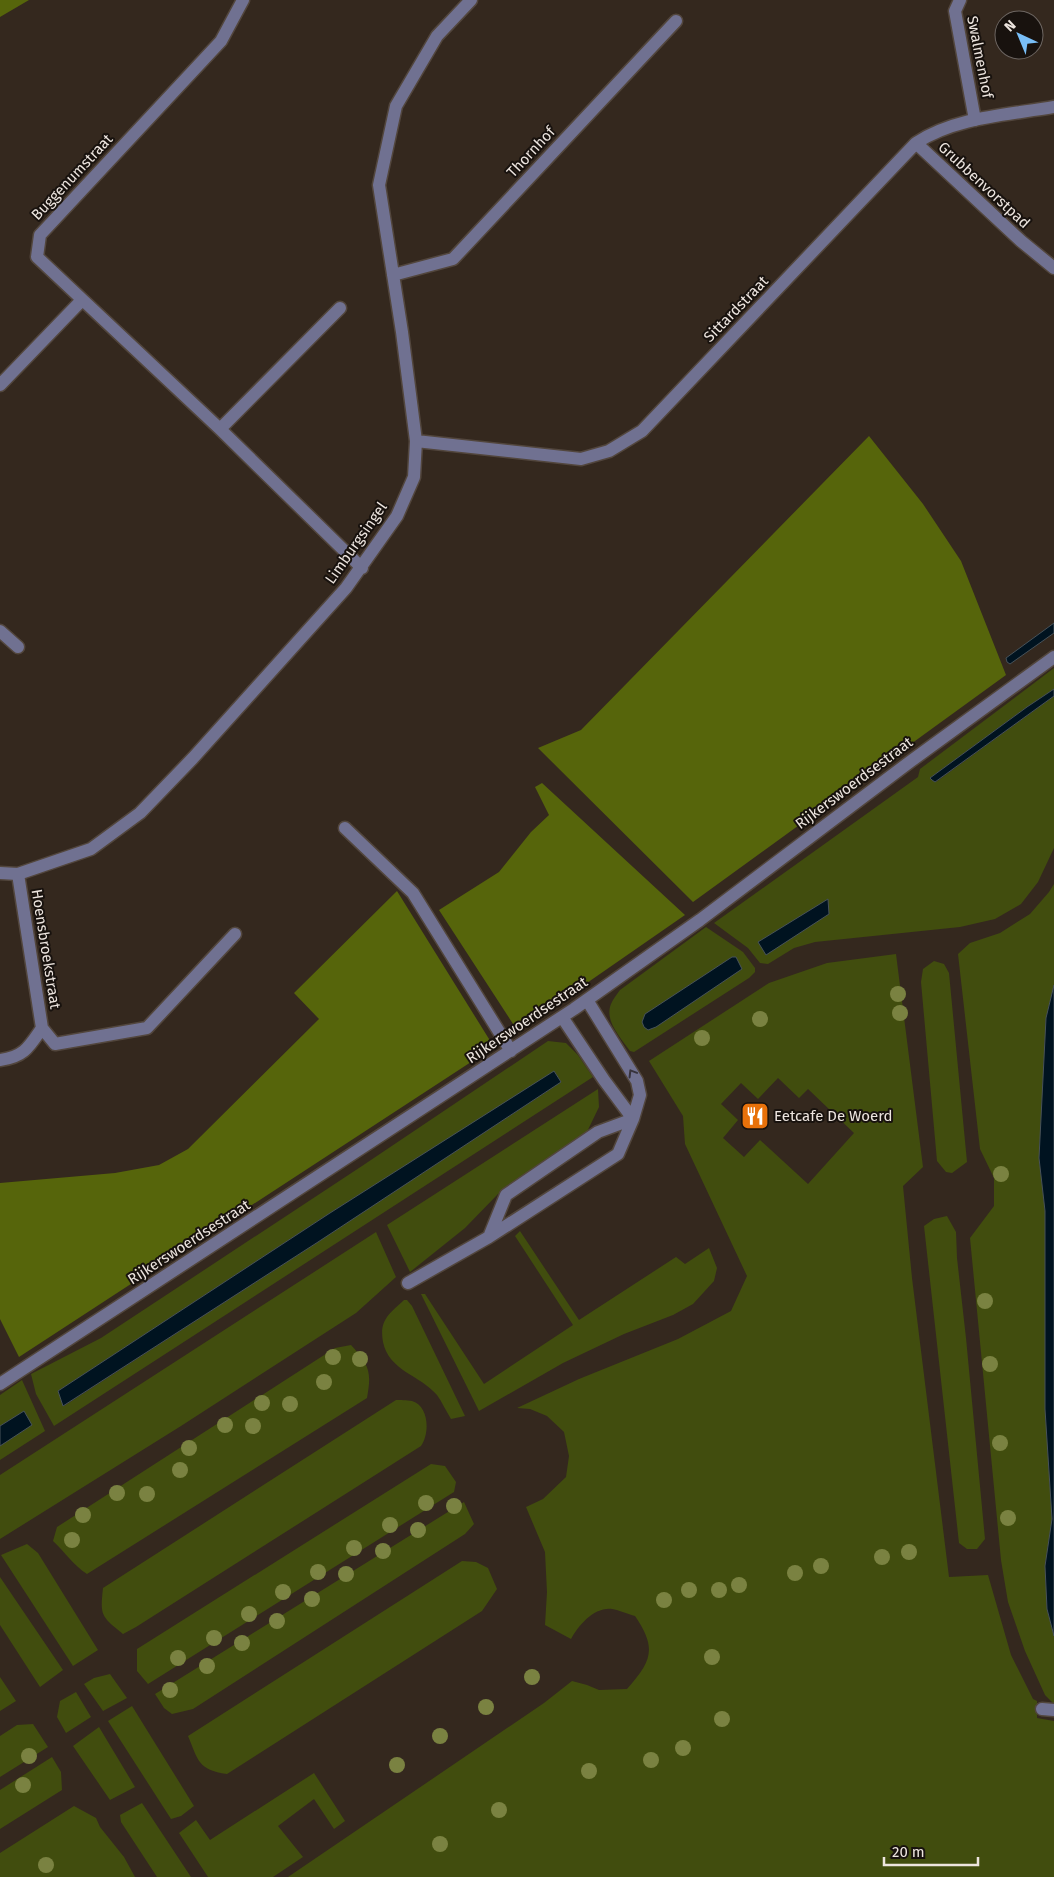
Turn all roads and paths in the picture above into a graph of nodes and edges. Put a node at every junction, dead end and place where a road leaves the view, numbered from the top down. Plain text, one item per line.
1 (243, 0) edge
2 (471, 0) edge
3 (960, 0) edge
4 (676, 21) dead end
5 (1054, 107) edge
6 (975, 120) junction
7 (916, 143) junction
8 (1054, 268) edge
9 (393, 275) junction
10 (82, 300) junction
11 (340, 308) dead end
12 (0, 384) edge
13 (220, 429) junction
14 (416, 441) junction
15 (362, 568) junction
16 (0, 631) edge
17 (18, 647) dead end
18 (1054, 657) edge
19 (345, 828) dead end
20 (0, 873) edge
21 (18, 874) junction
22 (235, 934) dead end
23 (586, 1000) junction
24 (562, 1017) junction
25 (42, 1028) junction
26 (511, 1051) junction
27 (0, 1060) edge
28 (633, 1119) junction
29 (489, 1237) junction
30 (408, 1283) dead end
31 (0, 1384) edge

1 - 10 street, Buggenumstraat
2 - 9 street, Limburgsingel
3 - 6 street, Swalmenhof
4 - 9 street, Thornhof
5 - 6 street, Sittardstraat
6 - 7 street, Sittardstraat
7 - 8 street, Grubbenvorstpad
7 - 14 street, Sittardstraat
9 - 14 street, Limburgsingel
10 - 12 street
10 - 13 street, Buggenumstraat
11 - 13 street
13 - 15 street, Buggenumstraat
14 - 15 street, Limburgsingel
15 - 21 street, Limburgsingel
16 - 17 street
18 - 23 street, Rijkerswoerdsestraat
19 - 26 street
20 - 21 street, Limburgsingel
21 - 25 street, Hoensbroekstraat
22 - 25 street, Hoensbroekstraat
23 - 24 street, Rijkerswoerdsestraat
28 -> 23 street
24 - 26 street, Rijkerswoerdsestraat
24 - 28 street
25 - 27 street, Hoensbroekstraat
26 - 31 street, Rijkerswoerdsestraat
28 - 29 street
28 - 29 street
29 - 30 street

